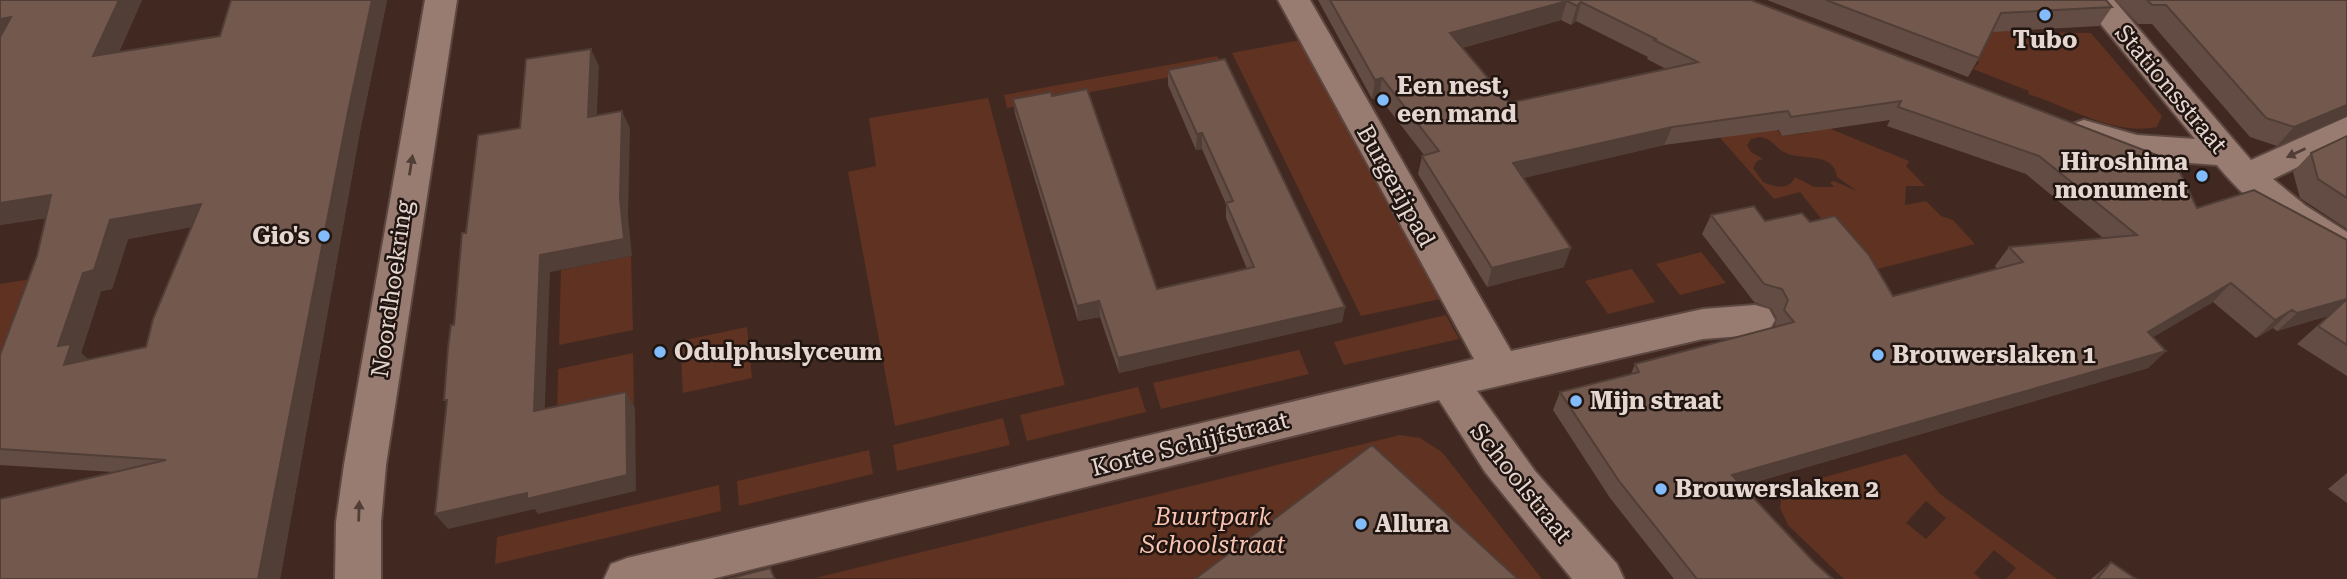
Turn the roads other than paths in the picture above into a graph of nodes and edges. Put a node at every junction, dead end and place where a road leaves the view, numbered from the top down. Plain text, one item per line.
1 (441, 0) edge
2 (1294, 0) edge
3 (2097, 0) edge
4 (2061, 125) edge
5 (2347, 129) edge
6 (2236, 166) junction
7 (2347, 250) edge
8 (1755, 320) dead end
9 (1501, 370) junction
10 (1449, 381) junction
11 (358, 579) edge
12 (627, 579) edge
13 (1601, 579) edge

11 -> 1 street, Noordhoekring
2 - 9 street, Burgerijpad
3 - 6 street, Stationsstraat
4 - 6 street
5 -> 6 street
6 - 7 street, Stationsstraat
8 - 9 street, Korte Schijfstraat
9 - 10 street, Korte Schijfstraat
10 - 12 street, Korte Schijfstraat
10 - 13 street, Schoolstraat

